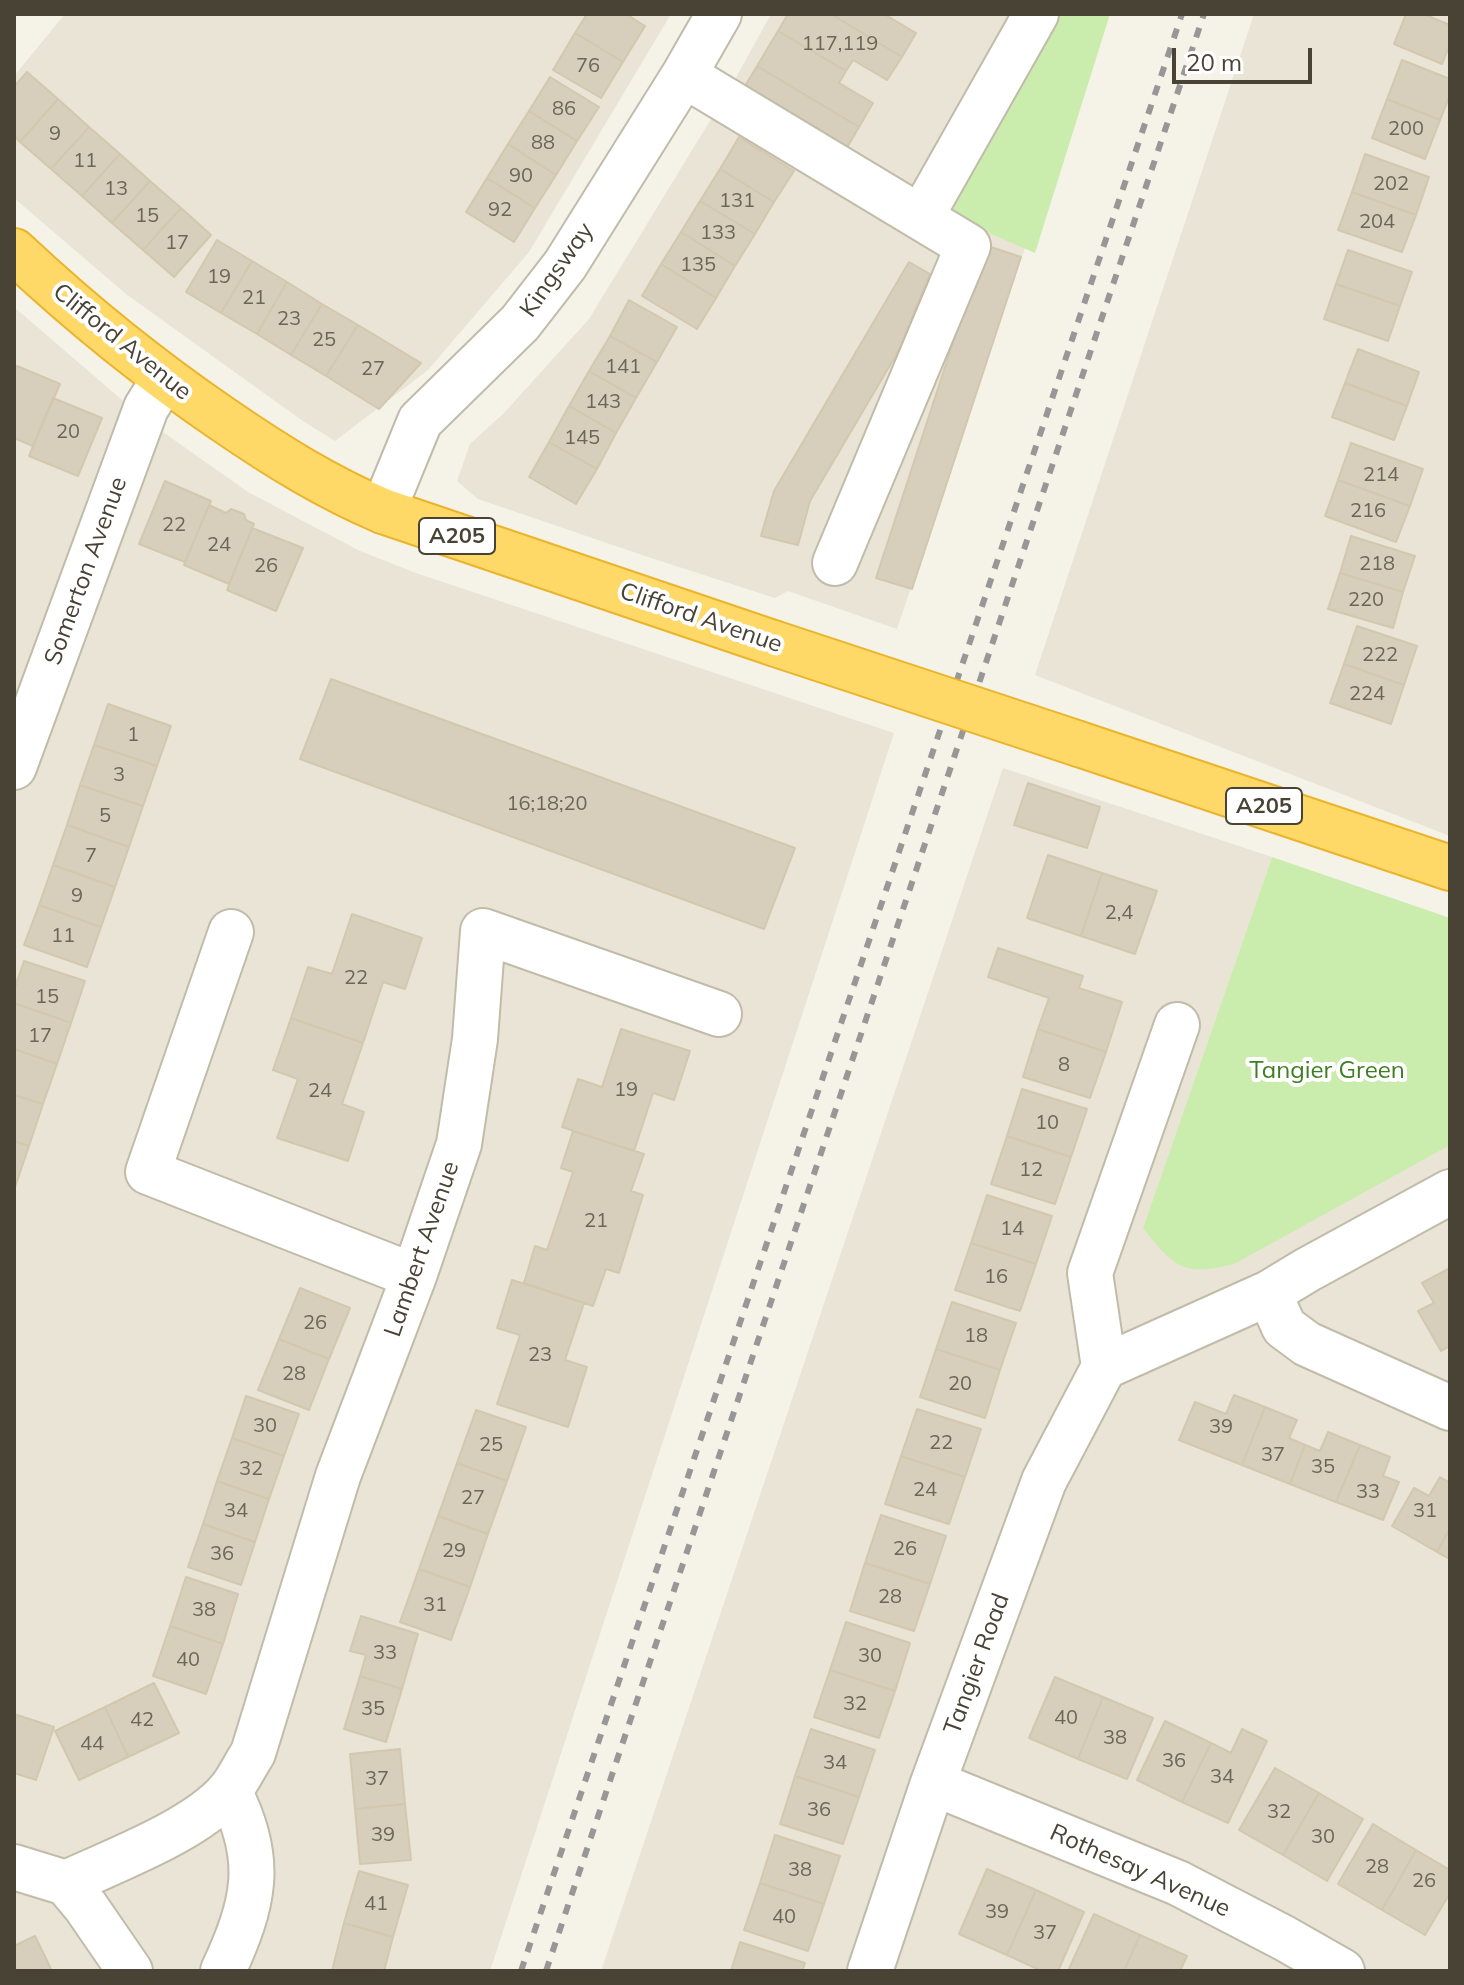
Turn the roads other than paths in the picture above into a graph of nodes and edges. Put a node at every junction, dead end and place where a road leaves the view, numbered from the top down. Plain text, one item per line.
1 (719, 14) edge
2 (1036, 14) edge
3 (684, 75) junction
4 (921, 217) junction
5 (14, 251) edge
6 (164, 379) junction
7 (383, 511) junction
8 (835, 563) dead end
9 (14, 767) edge
10 (1450, 868) edge
11 (231, 932) dead end
12 (719, 1014) dead end
13 (1177, 1025) dead end
14 (1450, 1192) edge
15 (414, 1276) junction
16 (1269, 1293) junction
17 (1104, 1367) junction
18 (1450, 1408) edge
19 (933, 1783) junction
20 (229, 1791) junction
21 (14, 1867) edge
22 (66, 1883) junction
23 (130, 1971) edge
24 (223, 1971) edge
25 (870, 1971) edge
26 (1342, 1971) edge

1 - 3 street, Kingsway
2 - 4 street
3 - 4 street
3 - 7 street, Kingsway
4 - 8 street
5 - 6 highway, Clifford Avenue / A205
6 - 7 highway, Clifford Avenue / A205
6 - 9 street, Somerton Avenue
7 - 10 highway, Clifford Avenue / A205, bridge
11 - 15 street
12 - 15 street, Lambert Avenue
13 - 17 street
14 - 16 street
15 - 20 street, Lambert Avenue
16 - 17 street
16 - 18 street
17 - 19 street, Tangier Road
19 - 25 street, Tangier Road
19 - 26 street, Rothesay Avenue
20 - 22 street, Lambert Avenue
20 - 24 street
21 - 22 street
22 - 23 street

